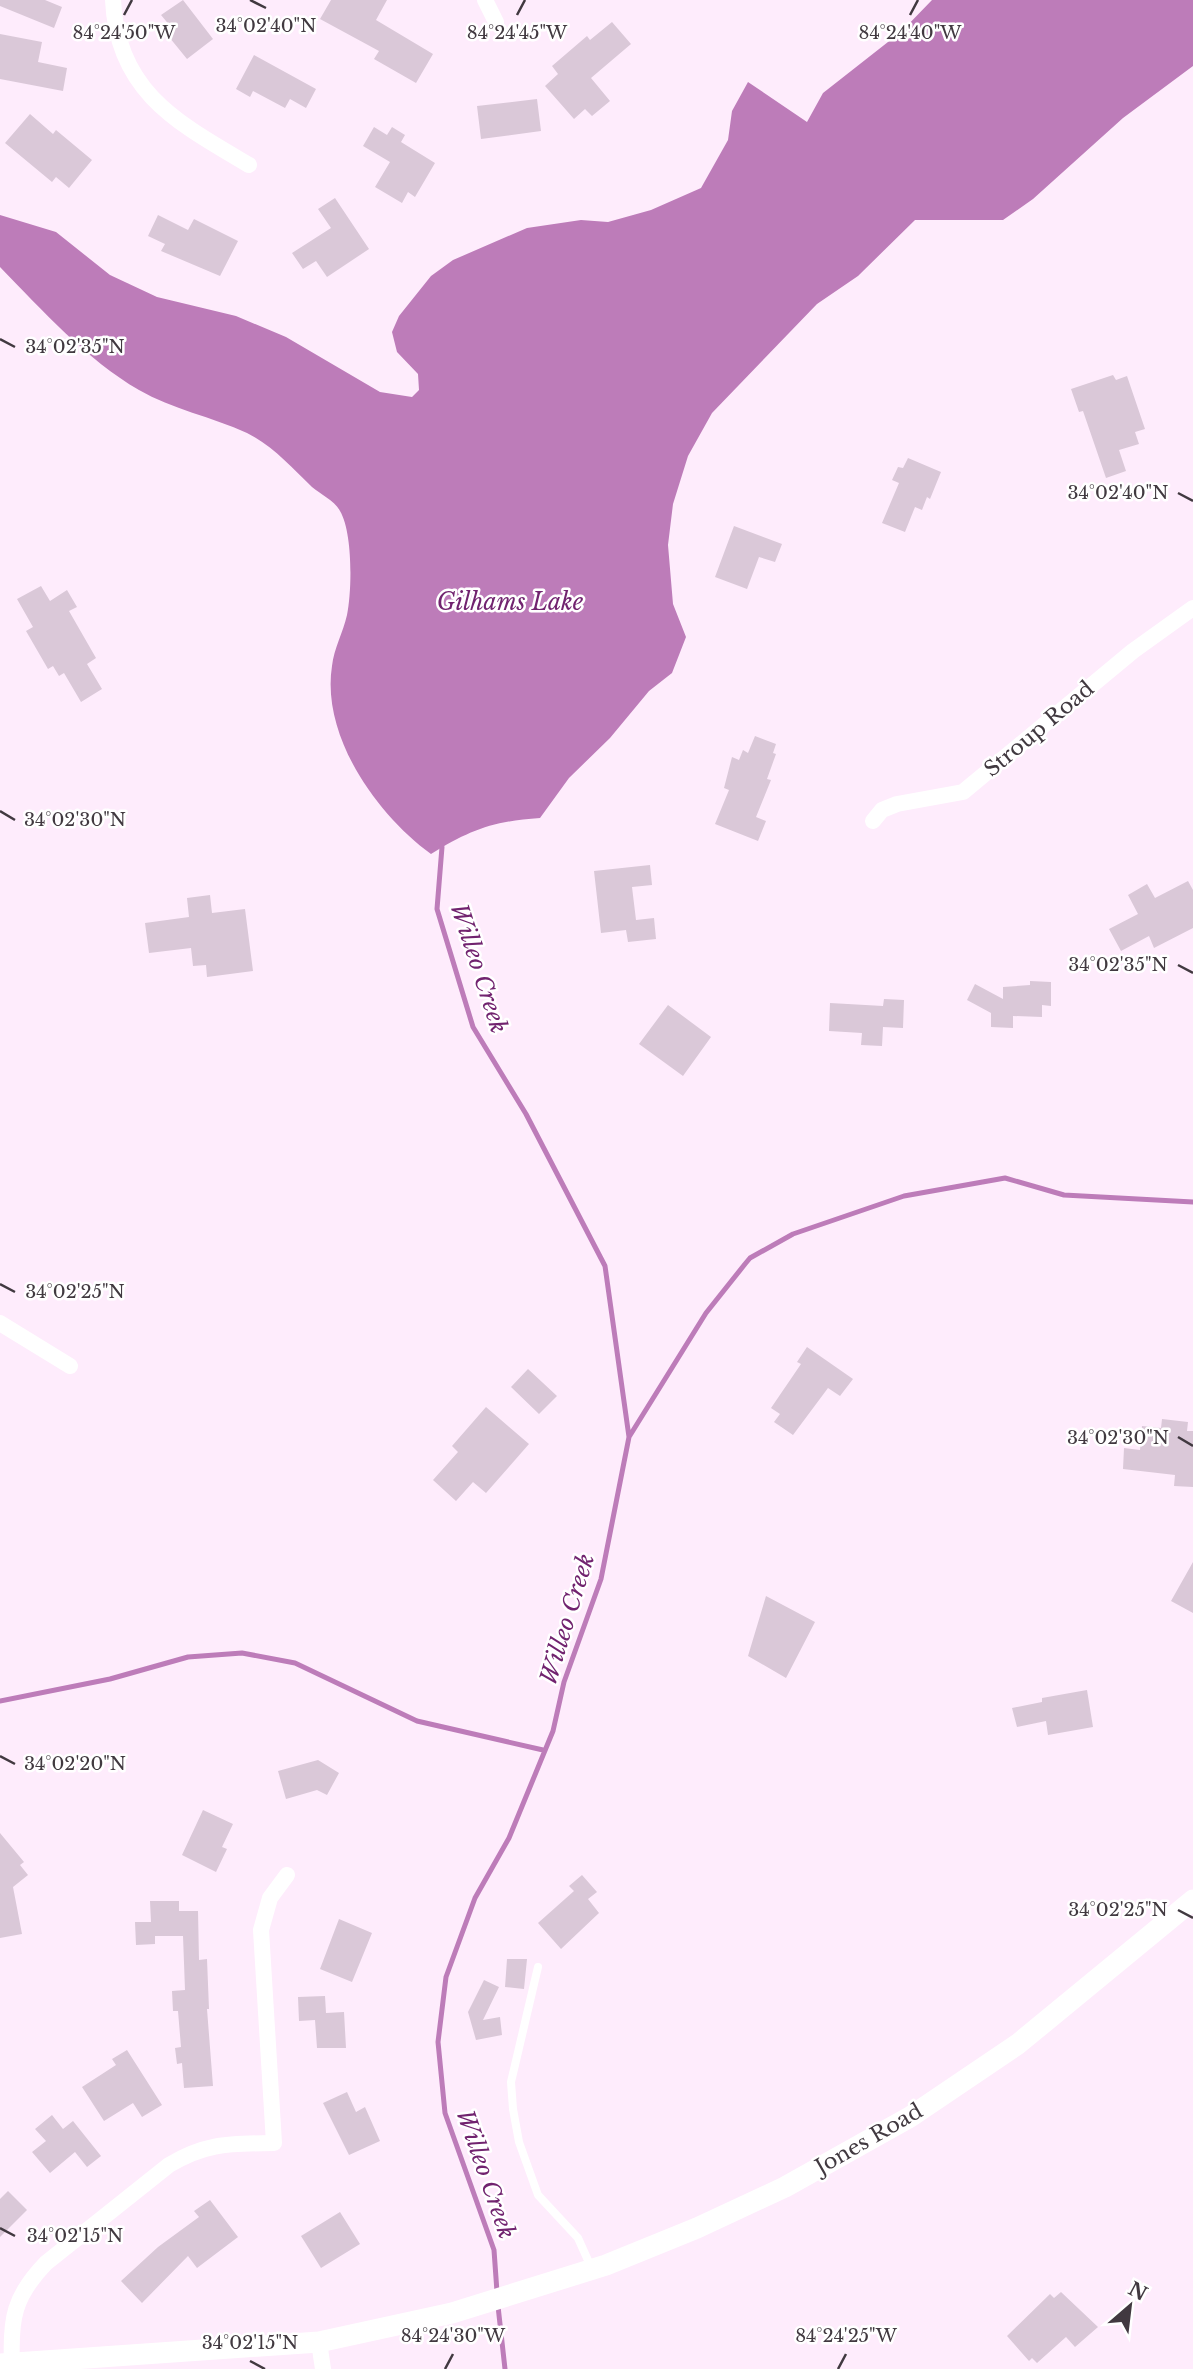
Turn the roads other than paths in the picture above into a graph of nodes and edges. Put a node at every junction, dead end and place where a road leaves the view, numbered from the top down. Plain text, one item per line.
1 (113, 0) edge
2 (485, 0) edge
3 (496, 22) dead end
4 (248, 165) dead end
5 (1193, 608) edge
6 (873, 821) dead end
7 (0, 1323) edge
8 (70, 1366) dead end
9 (287, 1875) dead end
10 (1193, 1900) edge
11 (538, 1967) dead end
12 (592, 2270) junction
13 (319, 2342) junction
14 (6, 2364) edge
15 (323, 2369) edge

1 - 4 street
2 - 3 street
5 - 6 street, Stroup Road
7 - 8 street
9 - 14 street
10 - 12 street, Jones Road
11 - 12 lane
12 - 13 street, Jones Road
13 - 14 street, Jones Road
13 - 15 street

